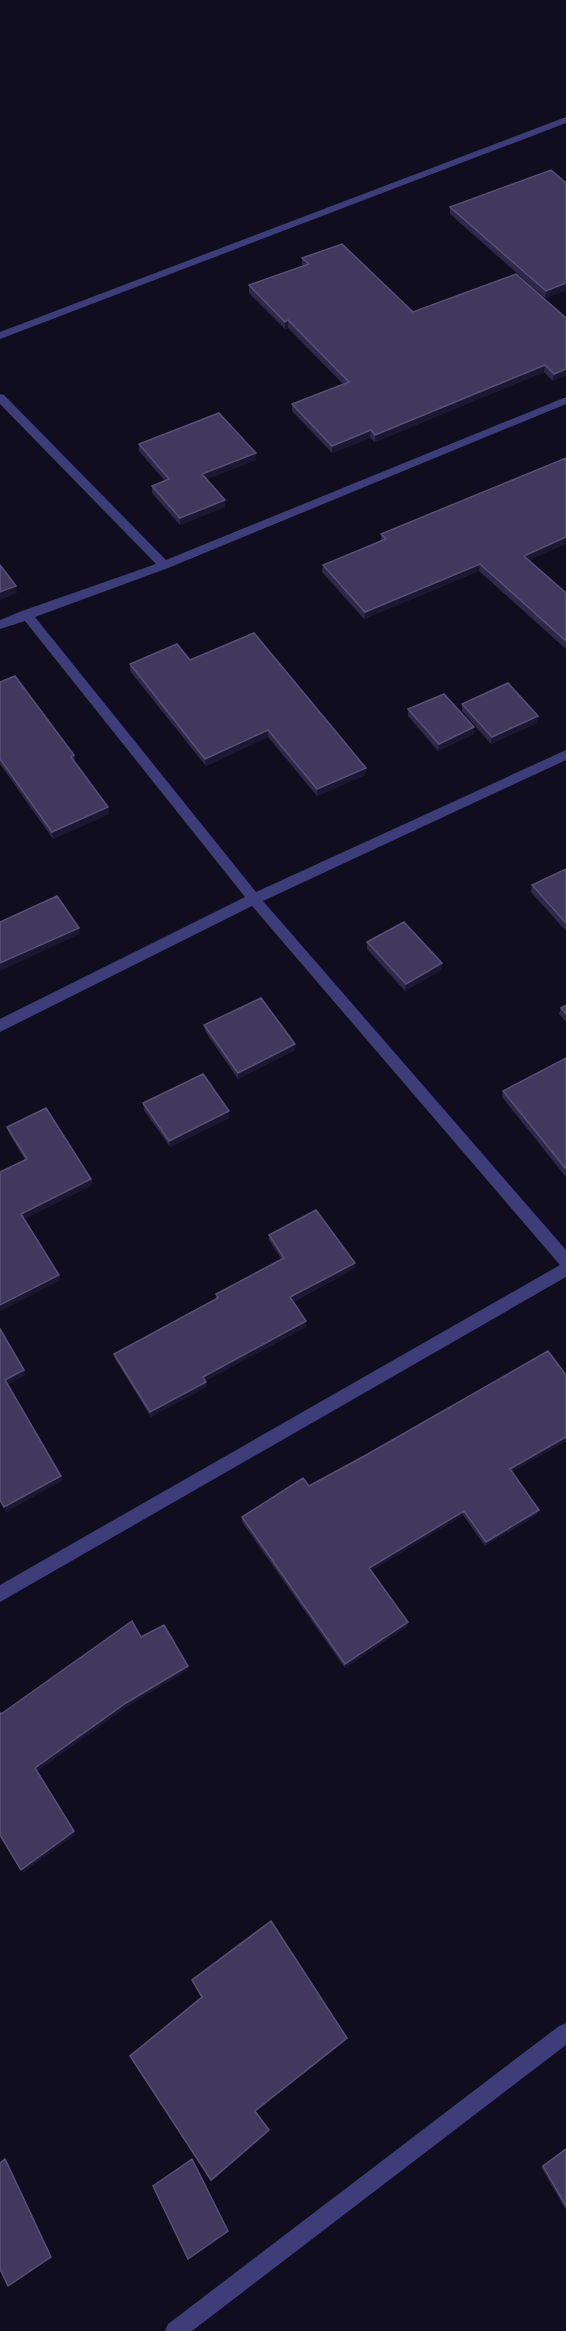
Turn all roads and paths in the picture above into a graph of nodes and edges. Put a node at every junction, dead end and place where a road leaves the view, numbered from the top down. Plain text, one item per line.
1 (566, 120) edge
2 (0, 336) edge
3 (0, 397) edge
4 (566, 400) edge
5 (164, 566) junction
6 (26, 614) junction
7 (0, 625) edge
8 (566, 755) edge
9 (254, 899) junction
10 (0, 1026) edge
11 (566, 1261) edge
12 (566, 1269) edge
13 (0, 1594) edge
14 (566, 2033) edge
15 (175, 2331) edge

1 - 2 street
3 - 5 street
4 - 5 street
5 - 6 street
6 - 7 street
6 - 9 street
8 - 9 street
9 - 10 street
9 - 11 street
12 - 13 street
14 - 15 street

